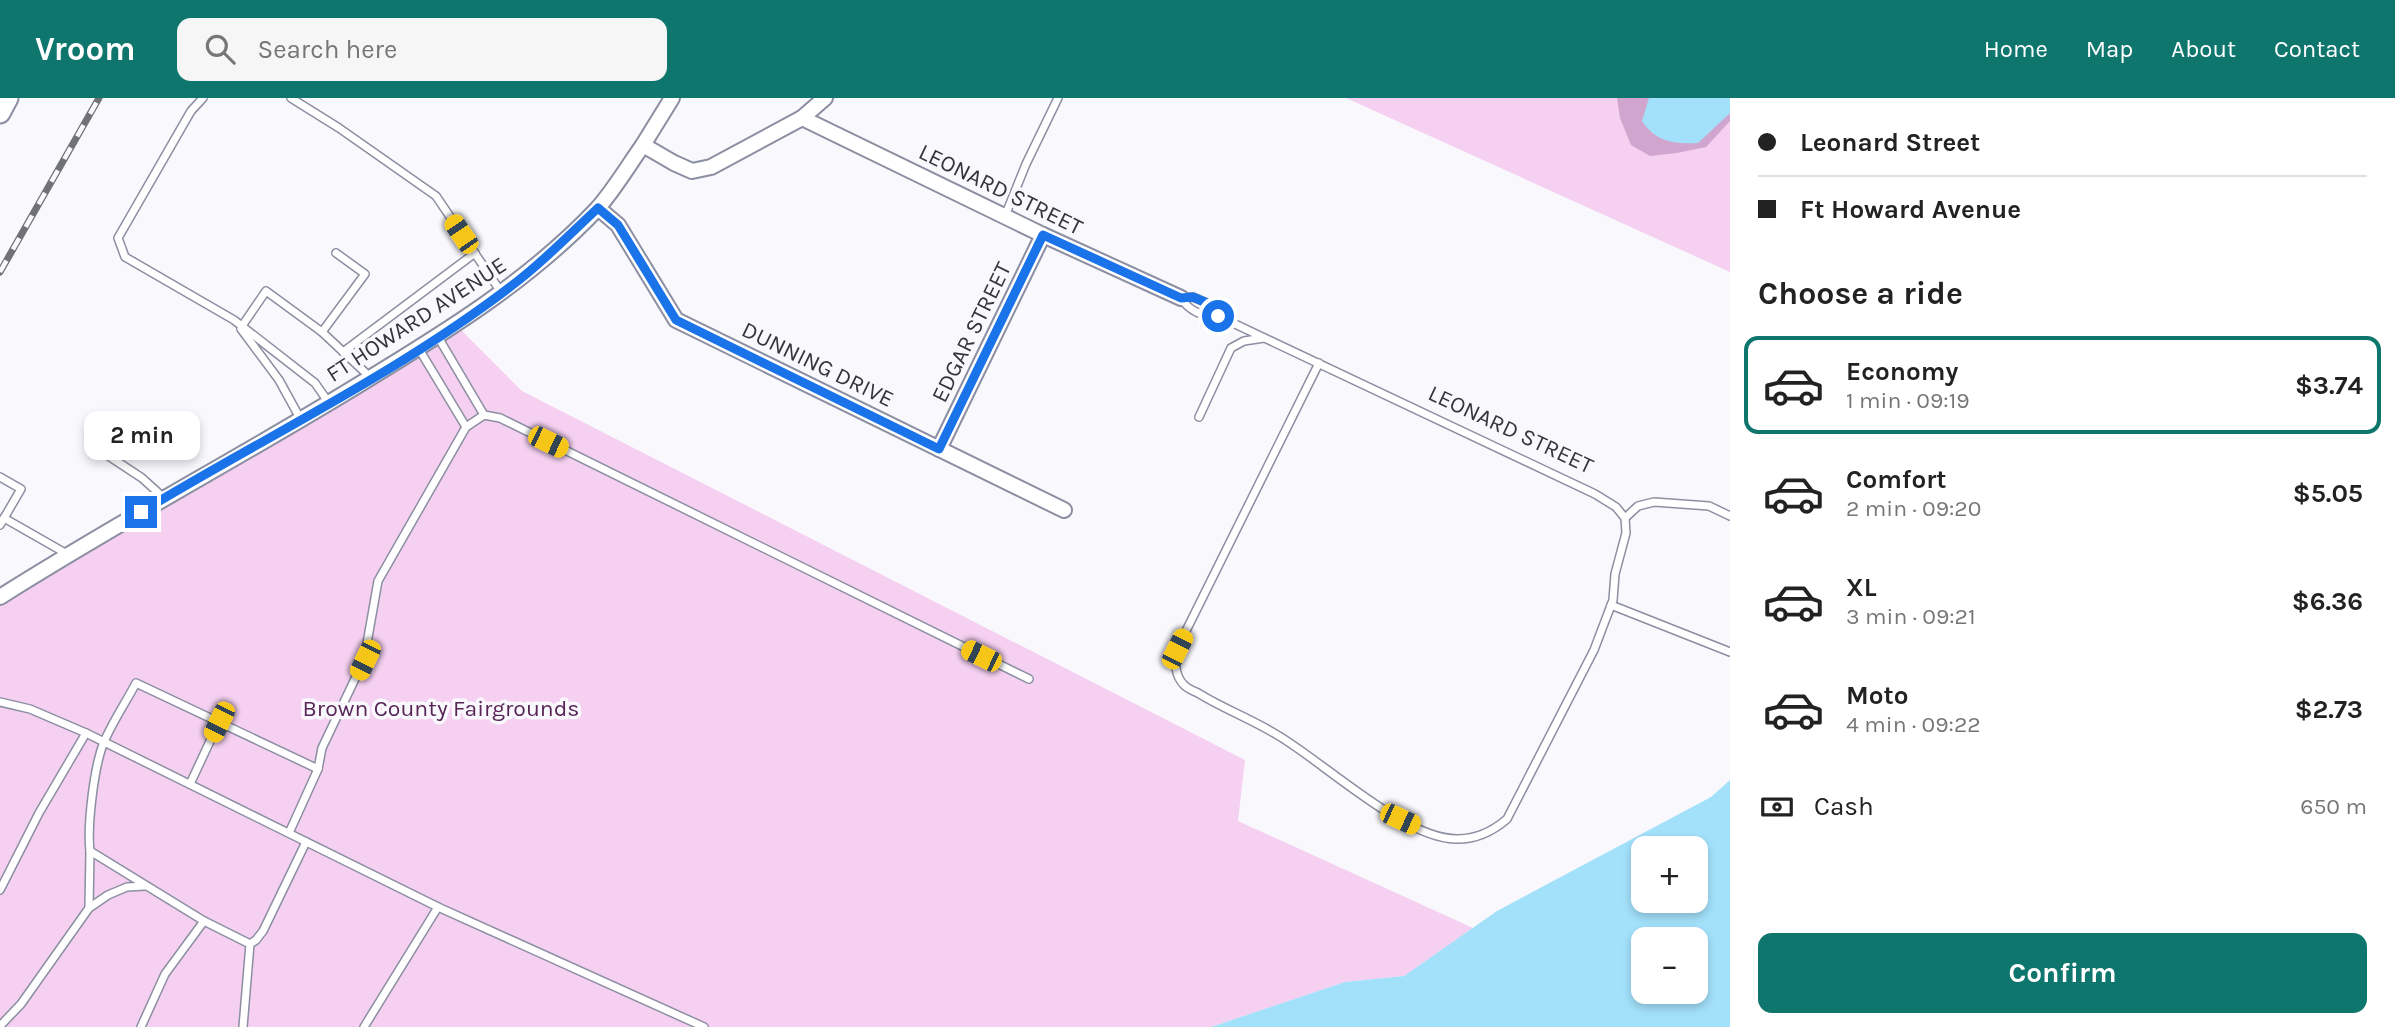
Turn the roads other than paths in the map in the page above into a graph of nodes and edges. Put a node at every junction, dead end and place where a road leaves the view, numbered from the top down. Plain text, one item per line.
1 (8, 98) edge
2 (203, 98) edge
3 (291, 98) edge
4 (672, 98) edge
5 (825, 98) edge
6 (1058, 98) edge
7 (0, 113) edge
8 (802, 118) junction
9 (643, 145) junction
10 (598, 208) junction
11 (1005, 217) junction
12 (1043, 235) junction
13 (336, 253) dead end
14 (475, 253) junction
15 (501, 292) junction
16 (1181, 298) junction
17 (1218, 316) junction
18 (234, 320) junction
19 (242, 326) junction
20 (322, 332) junction
21 (438, 337) junction
22 (1265, 338) junction
23 (419, 349) junction
24 (343, 352) junction
25 (1319, 363) junction
26 (370, 378) junction
27 (329, 403) junction
28 (484, 415) junction
29 (1199, 416) dead end
30 (301, 420) junction
31 (466, 427) junction
32 (89, 443) dead end
33 (939, 449) junction
34 (0, 478) edge
35 (164, 498) junction
36 (1064, 510) dead end
37 (3, 516) edge
38 (1730, 516) edge
39 (1625, 518) junction
40 (69, 555) junction
41 (0, 597) edge
42 (1611, 605) junction
43 (1730, 652) edge
44 (1029, 679) dead end
45 (0, 702) edge
46 (219, 722) junction
47 (86, 733) junction
48 (104, 742) junction
49 (318, 769) junction
50 (190, 784) junction
51 (289, 833) junction
52 (306, 842) junction
53 (90, 851) junction
54 (146, 886) junction
55 (0, 890) edge
56 (438, 907) junction
57 (89, 908) junction
58 (204, 921) junction
59 (250, 944) junction
60 (0, 1026) edge
61 (141, 1027) edge
62 (243, 1027) edge
63 (364, 1027) edge
64 (704, 1027) edge

1 - 7 main road
2 - 18 lane
3 - 14 lane
4 - 9 street, FT HOWARD AVENUE
5 - 8 street
6 - 11 lane
8 - 9 street
8 - 11 street, LEONARD STREET
9 - 10 street, FT HOWARD AVENUE
10 - 15 street, FT HOWARD AVENUE
10 - 33 street, DUNNING DRIVE
11 - 12 street, LEONARD STREET
12 - 16 street, LEONARD STREET
12 - 33 street, EDGAR STREET
13 - 20 lane
14 - 15 lane
14 - 24 lane
15 - 21 street, FT HOWARD AVENUE
16 - 17 lane, LEONARD STREET
16 - 17 lane, LEONARD STREET
17 - 22 lane, LEONARD STREET
18 - 19 lane
18 - 30 lane
19 - 20 lane
19 - 27 lane
20 - 24 lane
21 - 23 street, FT HOWARD AVENUE
21 - 28 lane
22 - 25 lane, LEONARD STREET
22 - 29 lane
23 - 26 street, FT HOWARD AVENUE
23 - 31 lane
24 - 26 lane
25 - 39 lane, LEONARD STREET
25 - 42 lane
26 - 27 street, FT HOWARD AVENUE
27 - 30 street, FT HOWARD AVENUE
28 - 31 lane
28 - 44 lane
30 - 35 street, FT HOWARD AVENUE
31 - 49 lane
32 - 35 lane
33 - 36 street, DUNNING DRIVE
34 - 37 lane
35 - 40 street, FT HOWARD AVENUE
37 - 40 lane
38 - 39 lane
39 - 42 lane
40 - 41 street, FT HOWARD AVENUE
42 - 43 lane
45 - 47 lane
46 - 48 lane
46 - 49 lane
46 - 50 lane
47 - 48 lane
47 - 55 lane
48 - 50 lane
48 - 53 lane
49 - 51 lane
50 - 51 lane
51 - 52 lane
52 - 56 lane
52 - 59 lane
53 - 54 lane
53 - 57 lane
54 - 57 lane
54 - 58 lane
56 - 63 lane
56 - 64 lane
57 - 60 lane
58 - 59 lane
58 - 61 lane
59 - 62 lane

